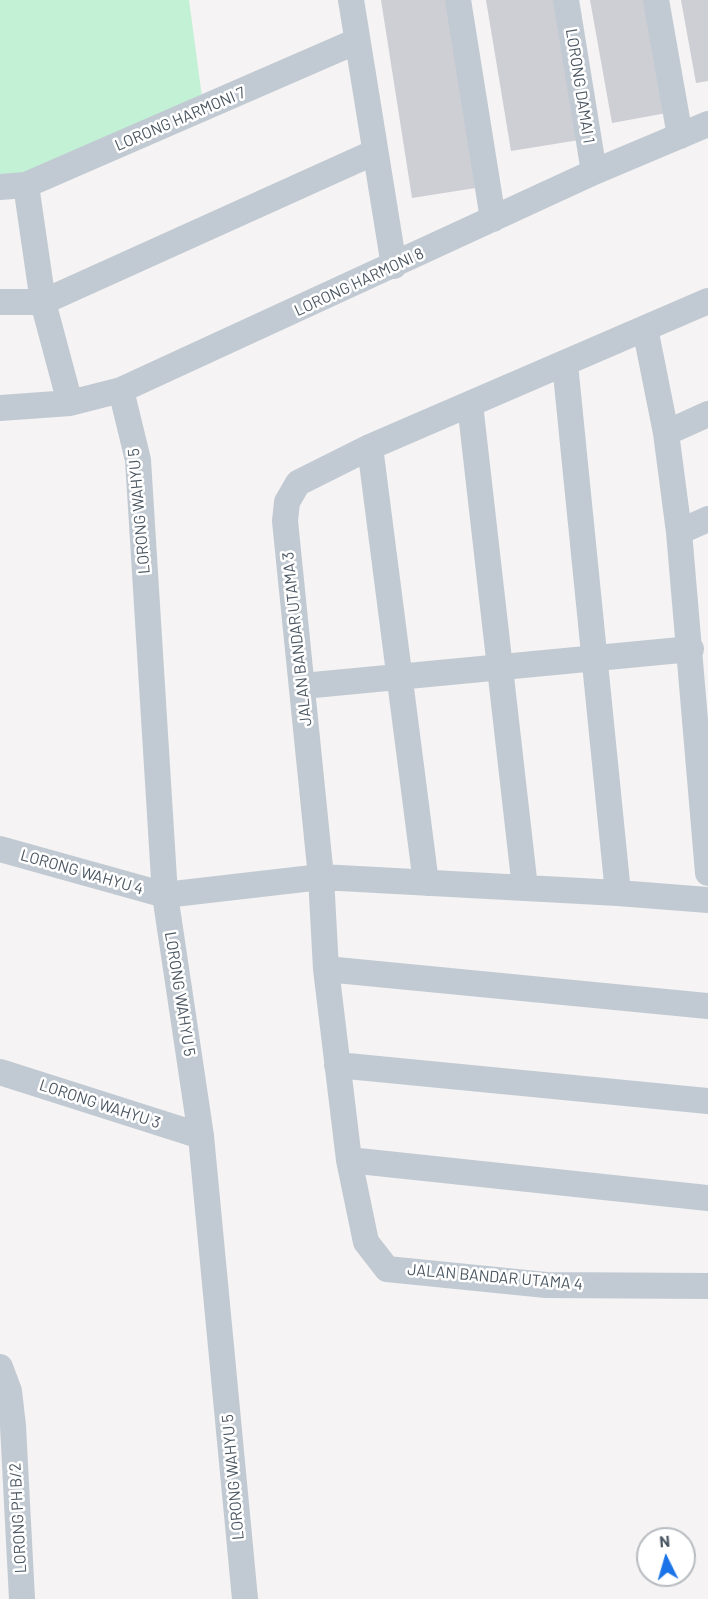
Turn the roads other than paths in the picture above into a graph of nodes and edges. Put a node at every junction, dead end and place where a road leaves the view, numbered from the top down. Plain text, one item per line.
1 (351, 0) edge
2 (458, 0) edge
3 (566, 0) edge
4 (656, 0) edge
5 (357, 42) junction
6 (708, 124) edge
7 (680, 136) junction
8 (375, 152) junction
9 (594, 172) junction
10 (26, 185) junction
11 (0, 187) edge
12 (492, 219) junction
13 (394, 266) junction
14 (708, 301) edge
15 (0, 302) edge
16 (43, 302) junction
17 (645, 328) junction
18 (565, 364) junction
19 (121, 390) junction
20 (70, 403) junction
21 (470, 404) junction
22 (0, 408) edge
23 (708, 414) edge
24 (666, 433) junction
25 (370, 447) junction
26 (708, 519) edge
27 (679, 531) junction
28 (691, 649) junction
29 (594, 659) junction
30 (500, 668) junction
31 (400, 677) junction
32 (303, 686) junction
33 (0, 849) edge
34 (708, 873) edge
35 (321, 877) junction
36 (426, 882) junction
37 (525, 888) junction
38 (618, 893) junction
39 (165, 895) junction
40 (708, 900) edge
41 (326, 969) junction
42 (708, 1006) edge
43 (338, 1065) junction
44 (0, 1072) edge
45 (708, 1101) edge
46 (201, 1136) junction
47 (349, 1160) junction
48 (708, 1198) edge
49 (366, 1242) joint
50 (708, 1286) edge
51 (0, 1367) edge
52 (22, 1599) edge
53 (244, 1599) edge

1 - 5 street
2 - 12 street
3 - 9 street, LORONG DAMAI 1
4 - 7 street
5 - 8 street
5 - 10 street, LORONG HARMONI 7
6 - 7 street, LORONG HARMONI 8
7 - 9 street, LORONG HARMONI 8
8 - 13 street
8 - 16 street
9 - 12 street, LORONG HARMONI 8
10 - 11 street, LORONG HARMONI 7
10 - 16 street
12 - 13 street, LORONG HARMONI 8
13 - 19 street, LORONG HARMONI 8
14 - 17 street, JALAN BANDAR UTAMA 3
15 - 16 street
16 - 20 street
17 - 18 street, JALAN BANDAR UTAMA 3
17 - 24 street
18 - 21 street, JALAN BANDAR UTAMA 3
18 - 29 street
19 - 20 street, LORONG HARMONI 8
19 - 39 street, LORONG WAHYU 5
20 - 22 street, LORONG HARMONI 8
21 - 25 street, JALAN BANDAR UTAMA 3
21 - 30 street
23 - 24 street
24 - 27 street
25 - 31 street
25 - 32 street, JALAN BANDAR UTAMA 3
26 - 27 street
27 - 28 street
28 - 29 street
28 - 34 street
29 - 30 street
29 - 38 street
30 - 31 street
30 - 37 street
31 - 32 street
31 - 36 street
32 - 35 street, JALAN BANDAR UTAMA 3
33 - 39 street, LORONG WAHYU 4
35 - 36 street
35 - 39 street
35 - 41 street, JALAN BANDAR UTAMA 3
36 - 37 street
37 - 38 street
38 - 40 street
39 - 46 street, LORONG WAHYU 5
41 - 42 street
41 - 43 street, JALAN BANDAR UTAMA 3
43 - 45 street
43 - 47 street, JALAN BANDAR UTAMA 3
44 - 46 street, LORONG WAHYU 3
46 - 53 street, LORONG WAHYU 5
47 - 48 street
47 - 49 street, JALAN BANDAR UTAMA 3
49 - 50 street, JALAN BANDAR UTAMA 4
51 - 52 street, LORONG PH B/2

